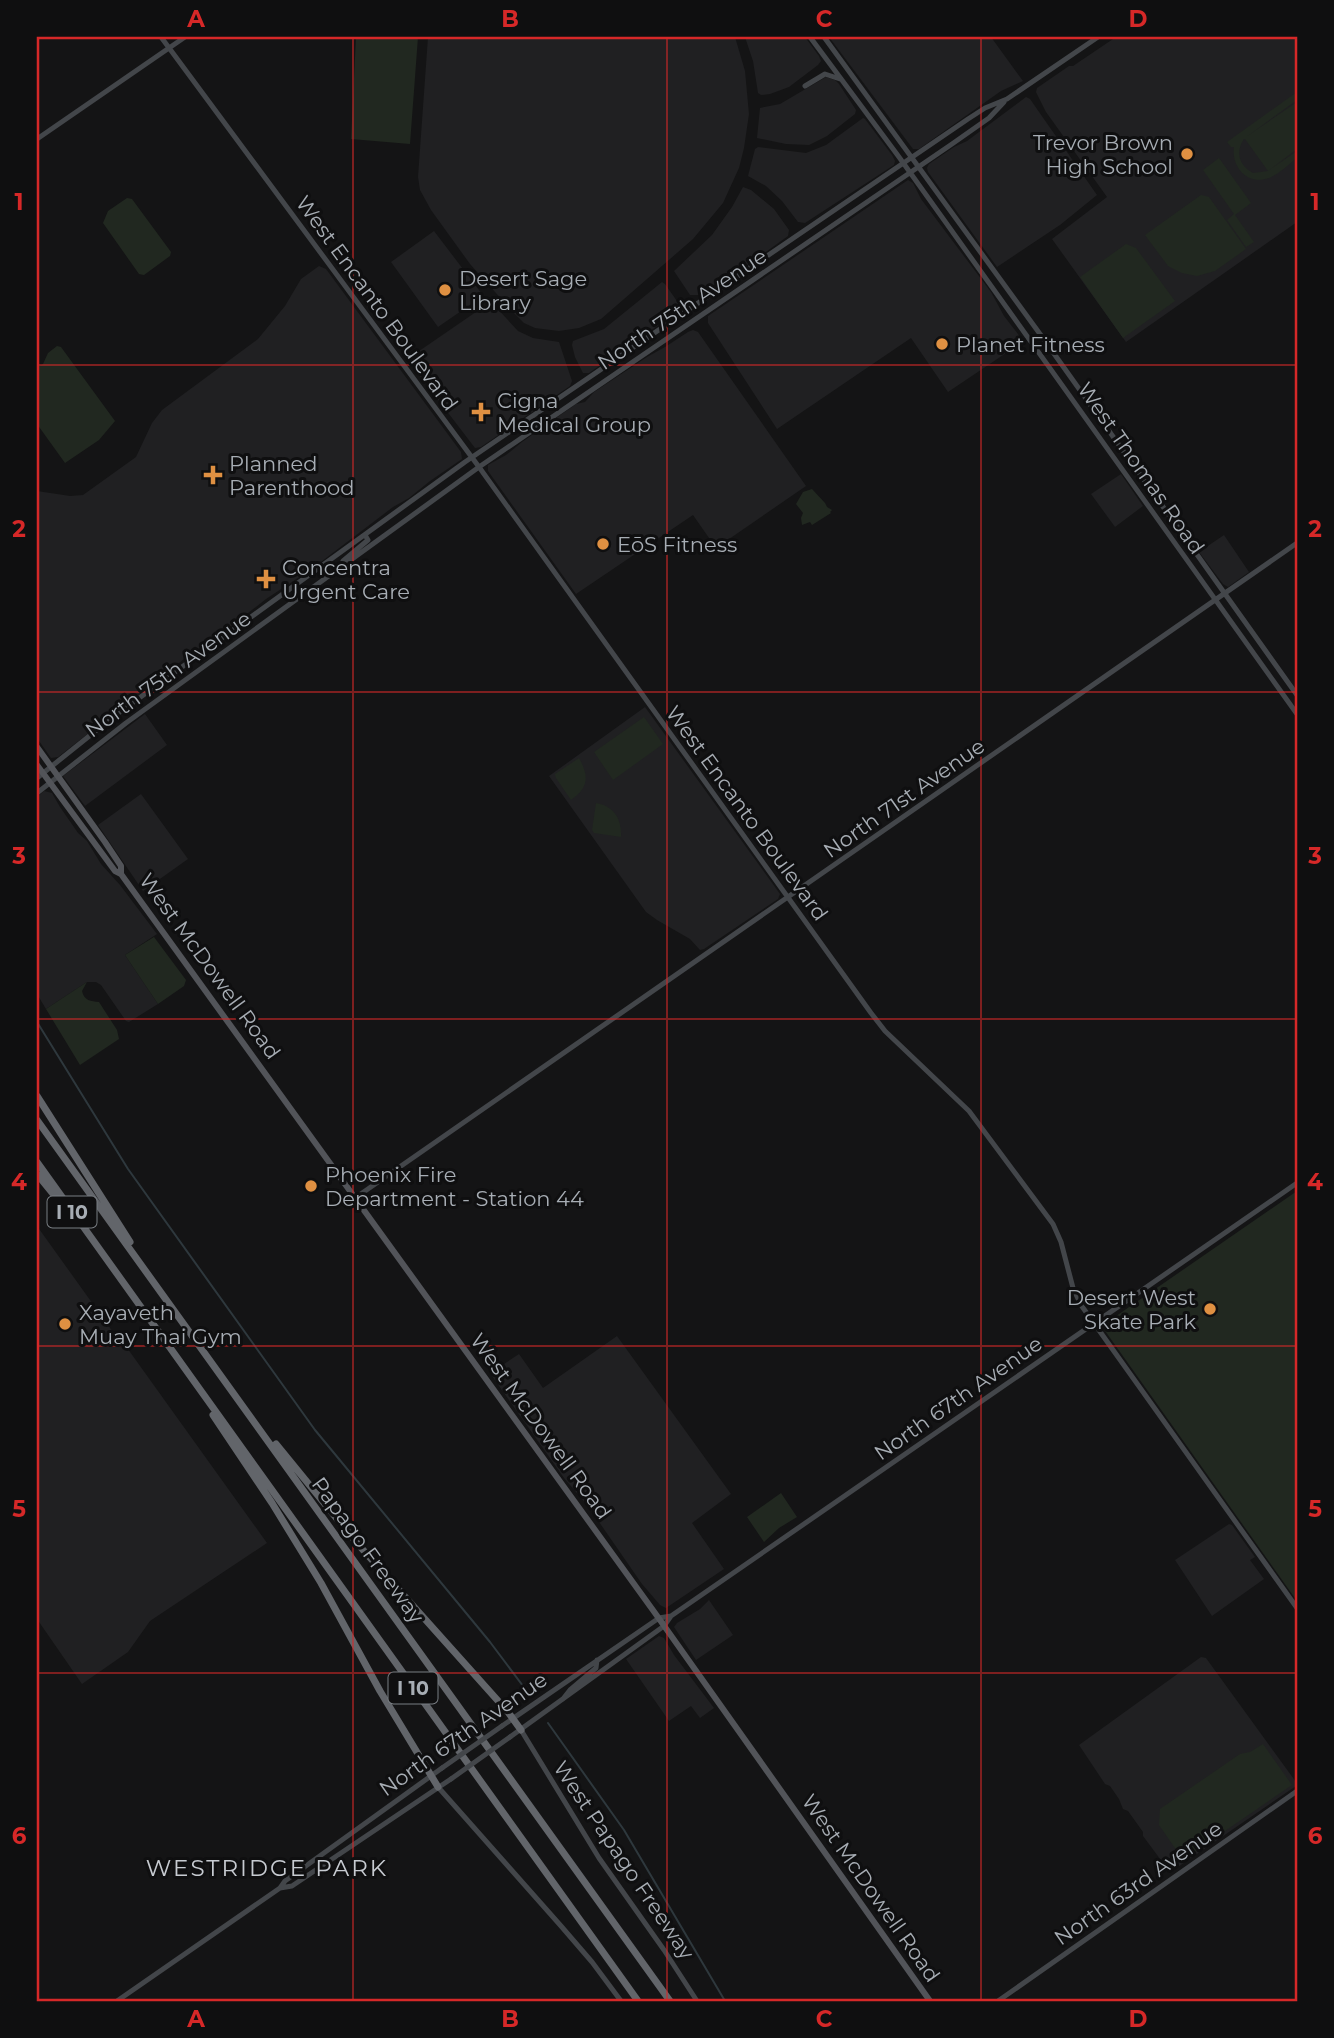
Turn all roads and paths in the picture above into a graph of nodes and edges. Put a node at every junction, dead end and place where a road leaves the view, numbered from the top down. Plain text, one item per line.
1 (161, 37) edge
2 (185, 37) edge
3 (810, 37) edge
4 (824, 37) edge
5 (1098, 37) edge
6 (169, 48) junction
7 (841, 79) junction
8 (805, 86) dead end
9 (1007, 99) junction
10 (37, 139) edge
11 (912, 157) junction
12 (904, 163) junction
13 (919, 167) junction
14 (910, 173) junction
15 (472, 458) junction
16 (479, 467) junction
17 (390, 531) junction
18 (365, 534) junction
19 (1297, 544) edge
20 (322, 580) junction
21 (1224, 594) junction
22 (1216, 600) junction
23 (1297, 695) edge
24 (1297, 715) edge
25 (37, 747) edge
26 (37, 765) edge
27 (51, 767) junction
28 (40, 776) edge
29 (58, 776) junction
30 (50, 783) junction
31 (37, 793) edge
32 (121, 874) junction
33 (788, 898) junction
34 (37, 1096) edge
35 (37, 1120) edge
36 (37, 1162) edge
37 (37, 1174) edge
38 (1297, 1183) edge
39 (355, 1198) junction
40 (108, 1261) junction
41 (162, 1293) junction
42 (1094, 1323) junction
43 (190, 1375) junction
44 (246, 1409) junction
45 (1297, 1608) edge
46 (671, 1616) junction
47 (659, 1618) junction
48 (664, 1626) junction
49 (597, 1660) junction
50 (558, 1704) junction
51 (513, 1718) junction
52 (523, 1733) junction
53 (430, 1776) junction
54 (438, 1787) junction
55 (1297, 1791) edge
56 (280, 1888) junction
57 (117, 2001) edge
58 (621, 2001) edge
59 (638, 2001) edge
60 (670, 2001) edge
61 (697, 2001) edge
62 (930, 2001) edge
63 (998, 2001) edge

1 - 6 main road, West Encanto Boulevard
2 - 6 main road
3 - 7 main road, West Thomas Road
4 - 11 main road, West Thomas Road
5 - 9 main road, North 75th Avenue
6 - 10 main road
6 - 15 main road, West Encanto Boulevard
7 - 8 main road
7 - 12 main road, West Thomas Road
9 - 11 main road, North 75th Avenue
9 - 13 main road, North 75th Avenue
11 - 12 main road, North 75th Avenue
11 - 13 main road, West Thomas Road
12 - 14 main road, West Thomas Road
12 - 15 main road, North 75th Avenue
13 - 14 main road, North 75th Avenue
13 - 21 main road, West Thomas Road
14 - 16 main road, North 75th Avenue
14 - 22 main road, West Thomas Road
15 - 16 main road, West Encanto Boulevard
15 - 18 main road, North 75th Avenue
16 - 17 main road, North 75th Avenue
16 - 33 main road, West Encanto Boulevard
17 - 18 main road
17 - 20 main road, North 75th Avenue
18 - 20 main road
18 - 27 main road, North 75th Avenue
19 - 21 main road, North 71st Avenue
20 - 29 main road, North 75th Avenue
21 - 22 main road, North 71st Avenue
21 - 23 main road, West Thomas Road
22 - 24 main road, West Thomas Road
22 - 33 main road, North 71st Avenue
25 - 27 main road, West McDowell Road
26 - 28 main road, West McDowell Road
27 - 28 main road, North 75th Avenue
27 - 29 main road, West McDowell Road
28 - 30 main road, West McDowell Road
29 - 30 main road, North 75th Avenue
29 - 32 main road, West McDowell Road
30 - 31 main road, North 75th Avenue
30 - 32 main road, West McDowell Road
32 - 39 main road, West McDowell Road
33 - 39 main road, North 71st Avenue
33 - 42 main road, West Encanto Boulevard
34 - 41 highway
35 - 41 highway, Papago Freeway / I 10
36 - 40 highway, Papago Freeway / I 10
37 - 40 highway
38 - 42 main road, North 67th Avenue
39 - 47 main road, West McDowell Road
40 - 43 highway, Papago Freeway / I 10
41 - 44 highway, Papago Freeway / I 10
42 - 45 main road, West Encanto Boulevard
42 - 46 main road, North 67th Avenue
43 - 53 highway
43 - 59 highway, Papago Freeway / I 10
44 - 51 highway
44 - 60 highway, Papago Freeway / I 10
46 - 47 main road, North 67th Avenue
46 - 48 main road, North 67th Avenue
47 - 48 main road, West McDowell Road
47 - 49 main road, North 67th Avenue
48 - 50 main road, North 67th Avenue
48 - 62 main road, West McDowell Road
49 - 50 main road
49 - 51 main road, North 67th Avenue
50 - 52 main road, North 67th Avenue
51 - 52 highway
51 - 53 main road, North 67th Avenue, bridge
52 - 54 main road, North 67th Avenue, bridge
52 - 61 main road, West Papago Freeway
53 - 54 highway
53 - 56 main road, North 67th Avenue
54 - 56 main road, North 67th Avenue
54 - 58 main road
55 - 63 main road, North 63rd Avenue
56 - 57 main road, North 67th Avenue

